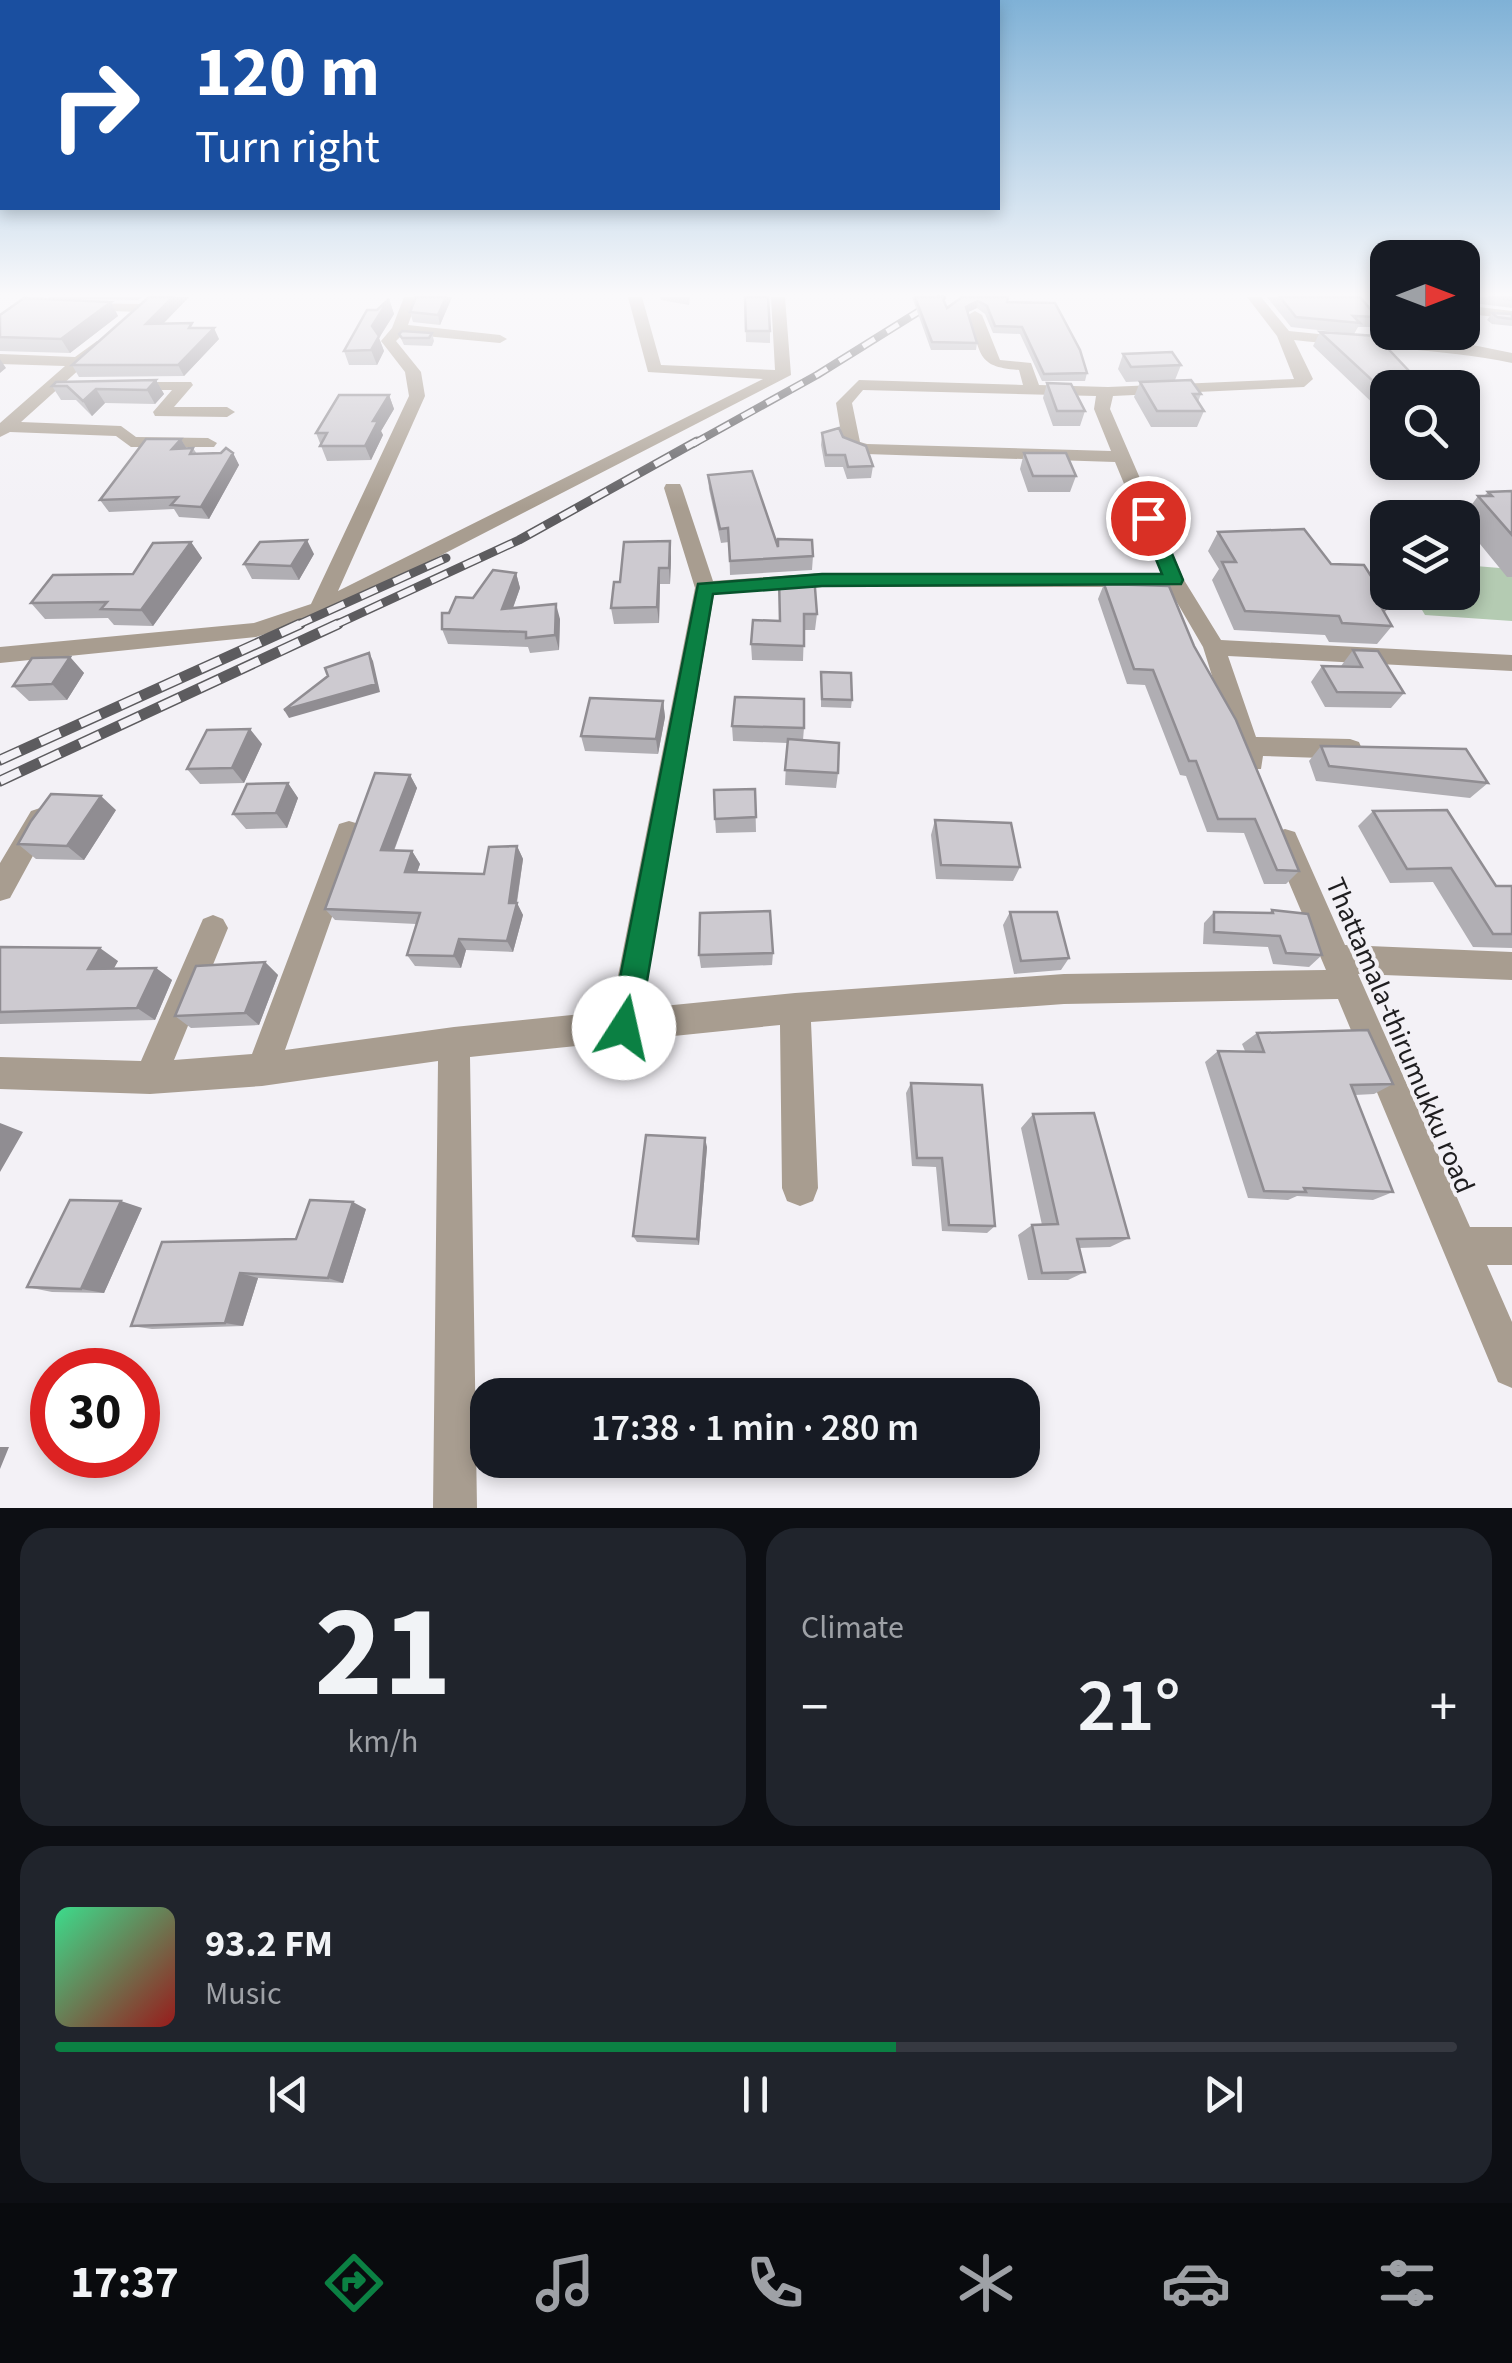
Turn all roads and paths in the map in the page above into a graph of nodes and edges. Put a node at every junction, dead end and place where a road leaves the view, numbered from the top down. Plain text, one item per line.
1 (70, 367) edge
2 (411, 367) edge
3 (654, 367) edge
4 (783, 367) edge
5 (1026, 367) edge
6 (1300, 367) edge
7 (783, 375) junction
8 (52, 386) junction
9 (71, 386) edge
10 (109, 386) edge
11 (1032, 386) junction
12 (1108, 392) junction
13 (226, 412) dead end
14 (4, 430) edge
15 (208, 443) dead end
16 (1122, 456) junction
17 (673, 488) dead end
18 (1174, 580) junction
19 (704, 588) junction
20 (319, 610) junction
21 (1214, 647) junction
22 (0, 655) edge
23 (1512, 662) edge
24 (1245, 746) junction
25 (1384, 750) edge
26 (1260, 782) edge
27 (53, 796) edge
28 (1275, 817) edge
29 (349, 832) edge
30 (0, 889) edge
31 (212, 928) dead end
32 (1512, 966) edge
33 (1341, 971) junction
34 (795, 1008) junction
35 (624, 1028) junction
36 (454, 1043) junction
37 (262, 1070) junction
38 (0, 1073) edge
39 (150, 1078) junction
40 (800, 1188) dead end
41 (1460, 1246) junction
42 (1512, 1246) edge
43 (1512, 1368) edge
44 (455, 1508) edge

1 - 8 street
2 - 20 street
3 - 7 street
4 - 7 street
5 - 11 street
6 - 12 street
7 - 20 street
8 - 9 street
8 - 14 street
10 - 13 street
11 - 12 street
11 - 16 street
12 - 16 street
14 - 15 street
16 - 18 street
17 - 19 street
18 - 19 street
18 - 21 street
19 - 35 street
20 - 22 street
21 - 23 street
21 - 24 street
24 - 25 street
24 - 26 street
27 - 30 street
28 - 33 street, Thattamala-thirumukku road
29 - 37 street
31 - 39 street
32 - 33 street
33 - 34 street
33 - 41 street, Thattamala-thirumukku road
34 - 35 street
34 - 40 street
35 - 36 street
36 - 37 street
36 - 44 street
37 - 39 street
38 - 39 street
41 - 42 street
41 - 43 street, Thattamala-thirumukku road

